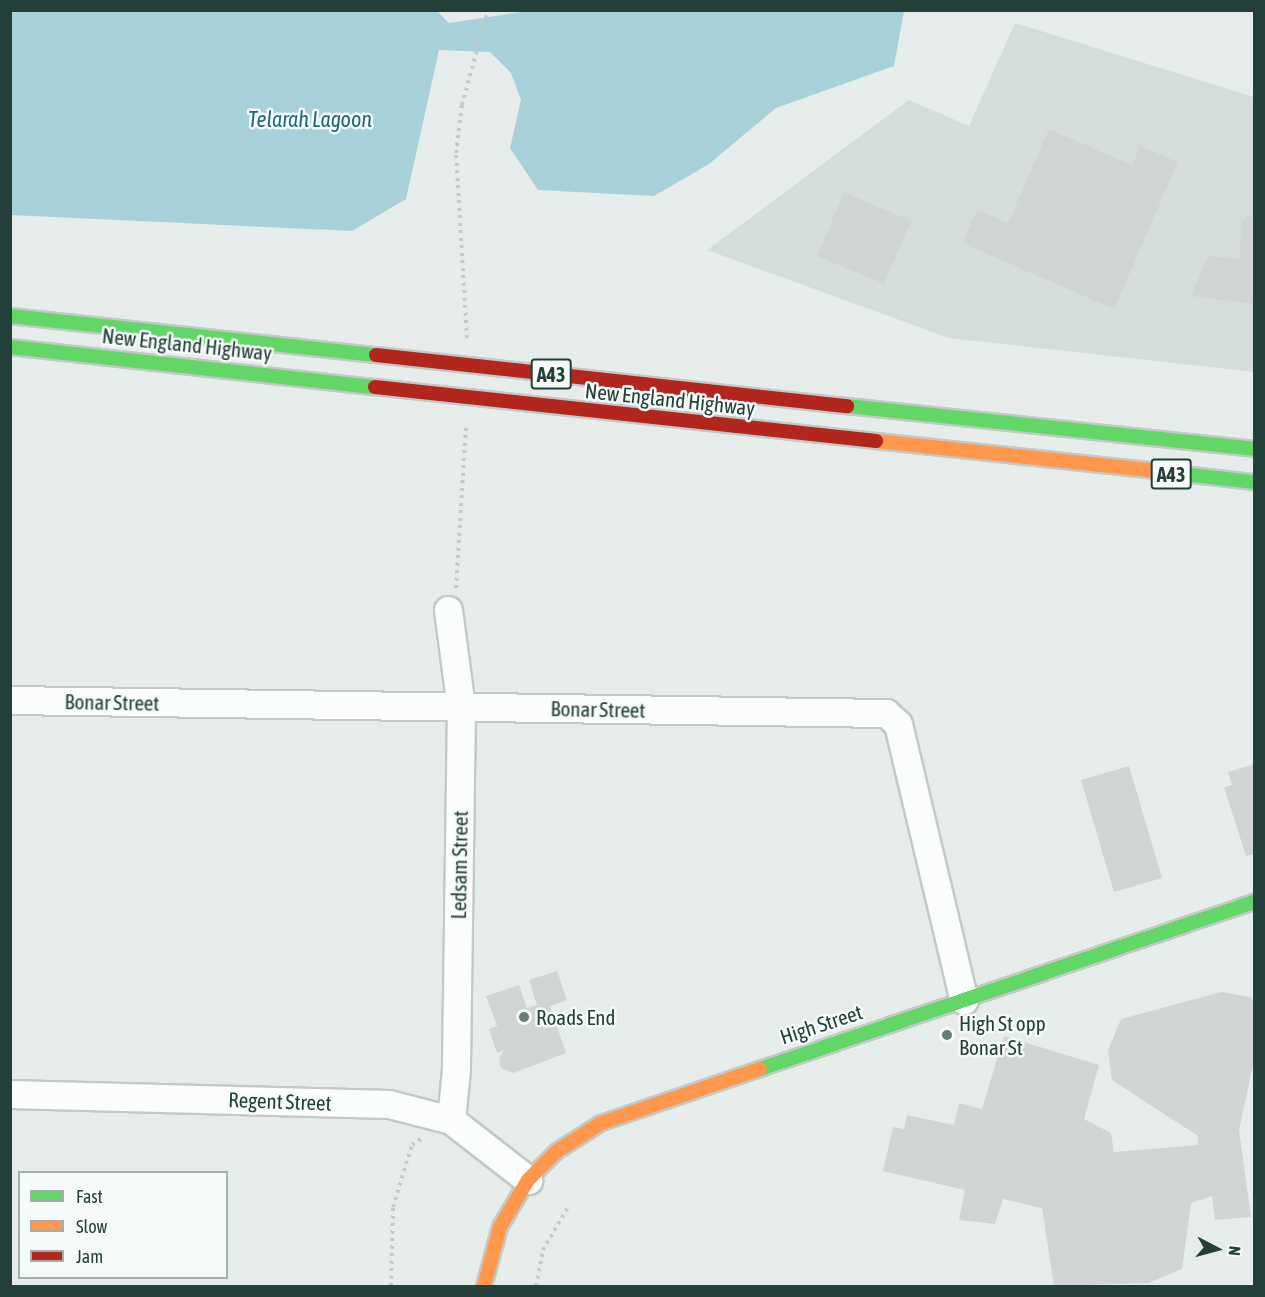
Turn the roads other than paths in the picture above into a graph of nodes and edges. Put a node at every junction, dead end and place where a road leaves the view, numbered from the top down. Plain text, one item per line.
1 (10, 316) edge
2 (10, 347) edge
3 (1170, 423) dead end
4 (1092, 433) junction
5 (1254, 449) edge
6 (1254, 482) edge
7 (448, 610) road end
8 (10, 700) edge
9 (461, 707) junction
10 (1254, 902) edge
11 (964, 1000) junction
12 (10, 1094) edge
13 (451, 1120) junction
14 (528, 1180) junction
15 (484, 1287) edge

1 - 4 main road, New England Highway / A43
2 - 6 main road, New England Highway / A43
3 - 4 main road
4 - 5 main road, New England Highway / A43
7 - 9 street, Ledsam Street
8 - 9 street, Bonar Street
9 - 11 street, Bonar Street
9 - 13 street, Ledsam Street
10 - 11 main road, High Street
11 - 14 main road, High Street
12 - 13 street, Regent Street
13 - 14 street, Regent Street
14 - 15 main road, High Street

